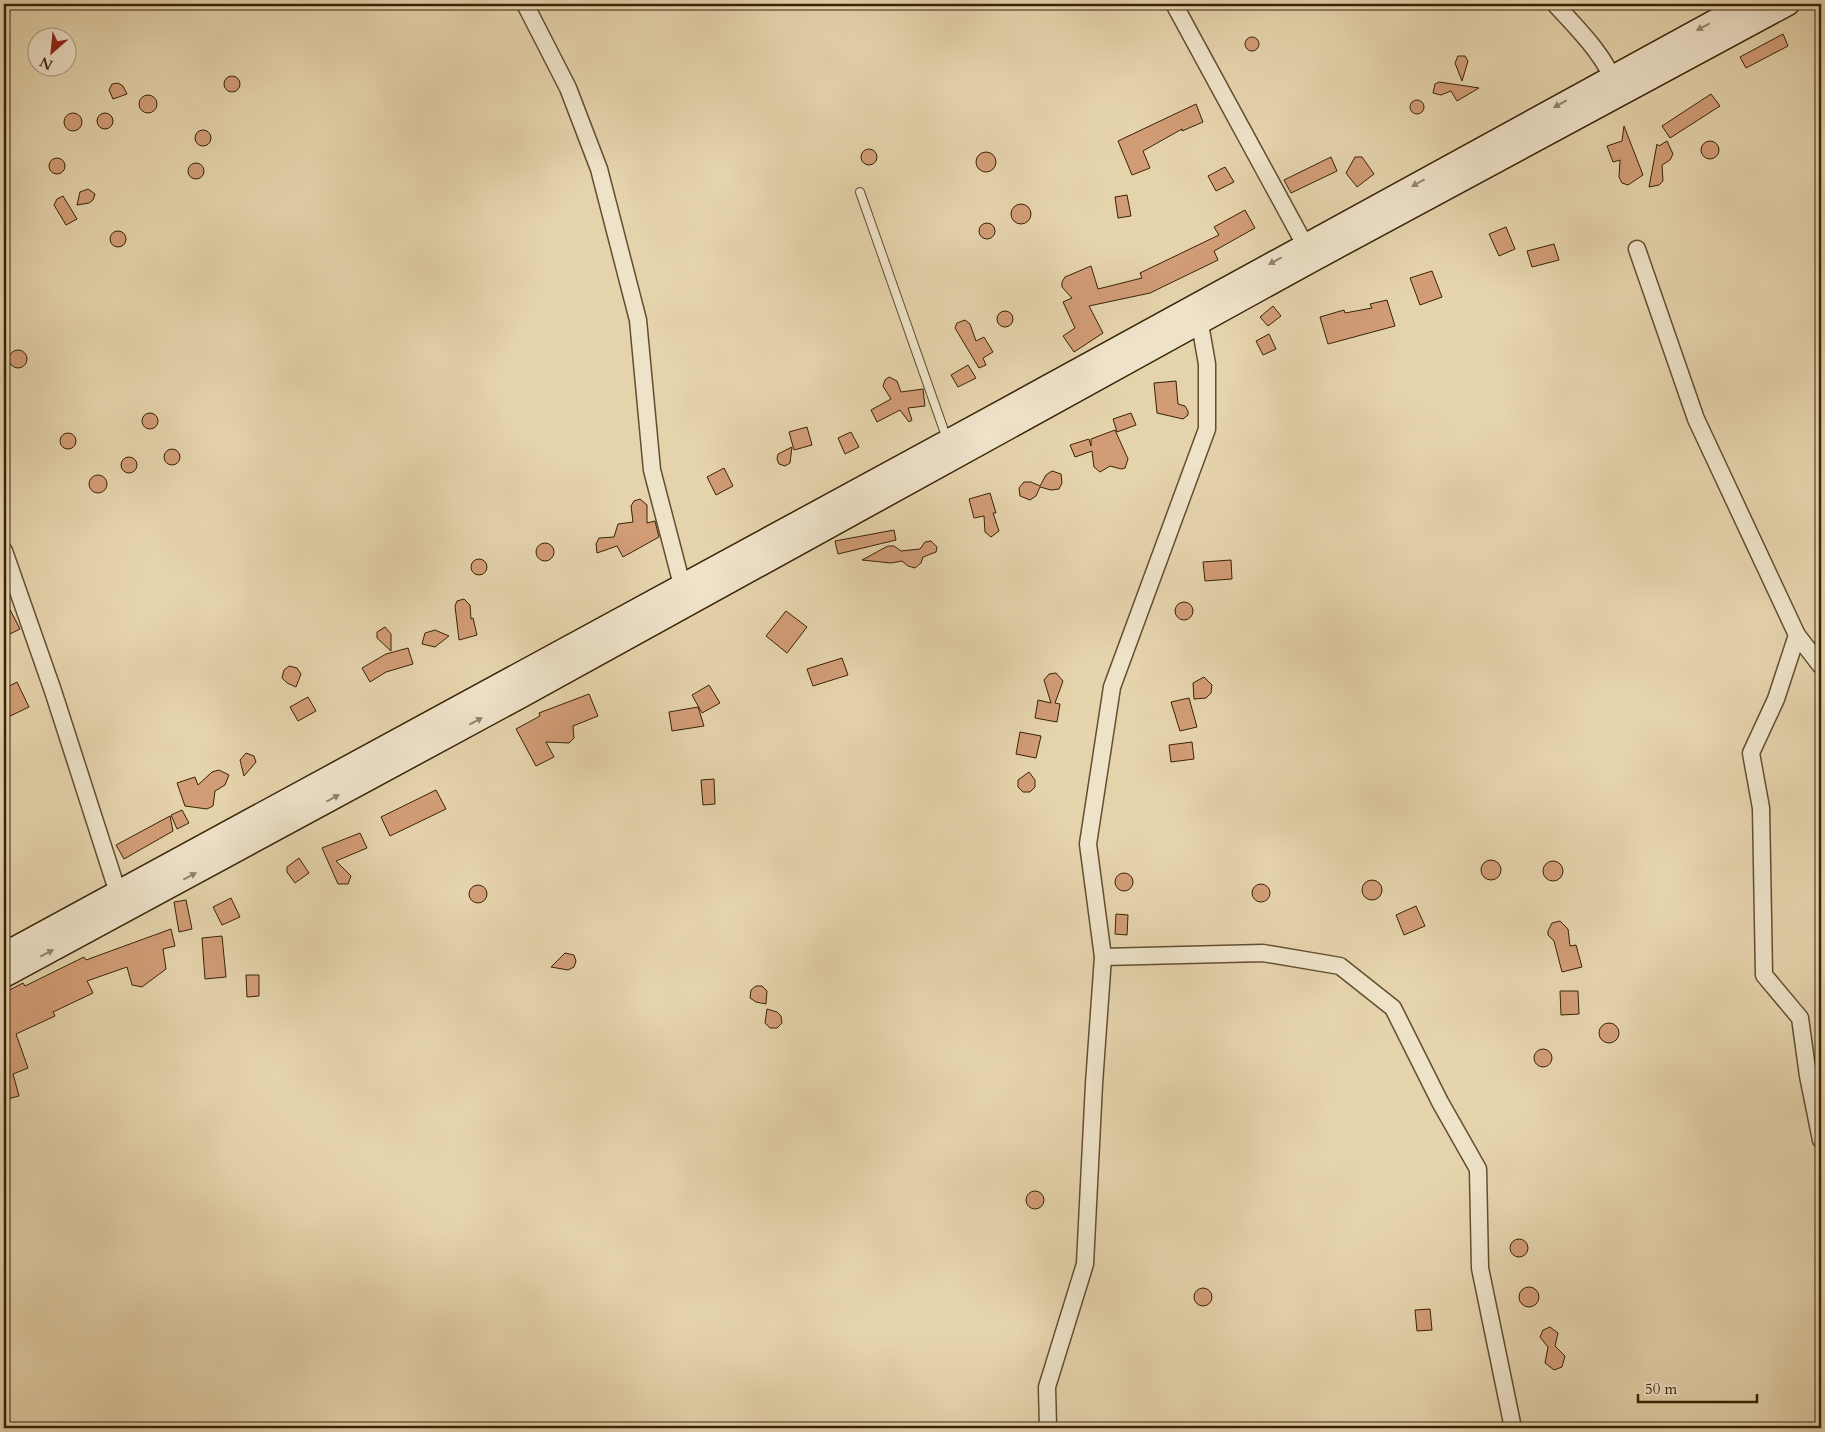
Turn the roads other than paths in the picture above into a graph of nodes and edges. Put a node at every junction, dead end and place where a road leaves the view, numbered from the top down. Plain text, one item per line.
1 (525, 4) edge
2 (1174, 4) edge
3 (1555, 4) edge
4 (1746, 4) edge
5 (1788, 4) edge
6 (1615, 86) junction
7 (860, 192) dead end
8 (1637, 249) dead end
9 (1309, 253) junction
10 (1195, 316) junction
11 (948, 441) junction
12 (4, 551) edge
13 (682, 585) junction
14 (1796, 635) junction
15 (1821, 666) edge
16 (123, 901) junction
17 (1103, 957) junction
18 (6, 964) edge
19 (1821, 1140) edge
20 (1048, 1428) edge
21 (1513, 1428) edge

1 - 13 street
2 - 9 street
3 - 6 street
4 -> 6 main road
5 - 6 main road
6 - 9 main road
7 - 11 lane
8 - 14 street
9 - 10 main road
10 - 11 main road
16 -> 10 main road
10 - 17 street
11 - 13 main road
12 - 16 street
13 - 16 main road
14 - 15 street
14 - 19 street
16 - 18 main road
17 - 20 street
17 - 21 street

